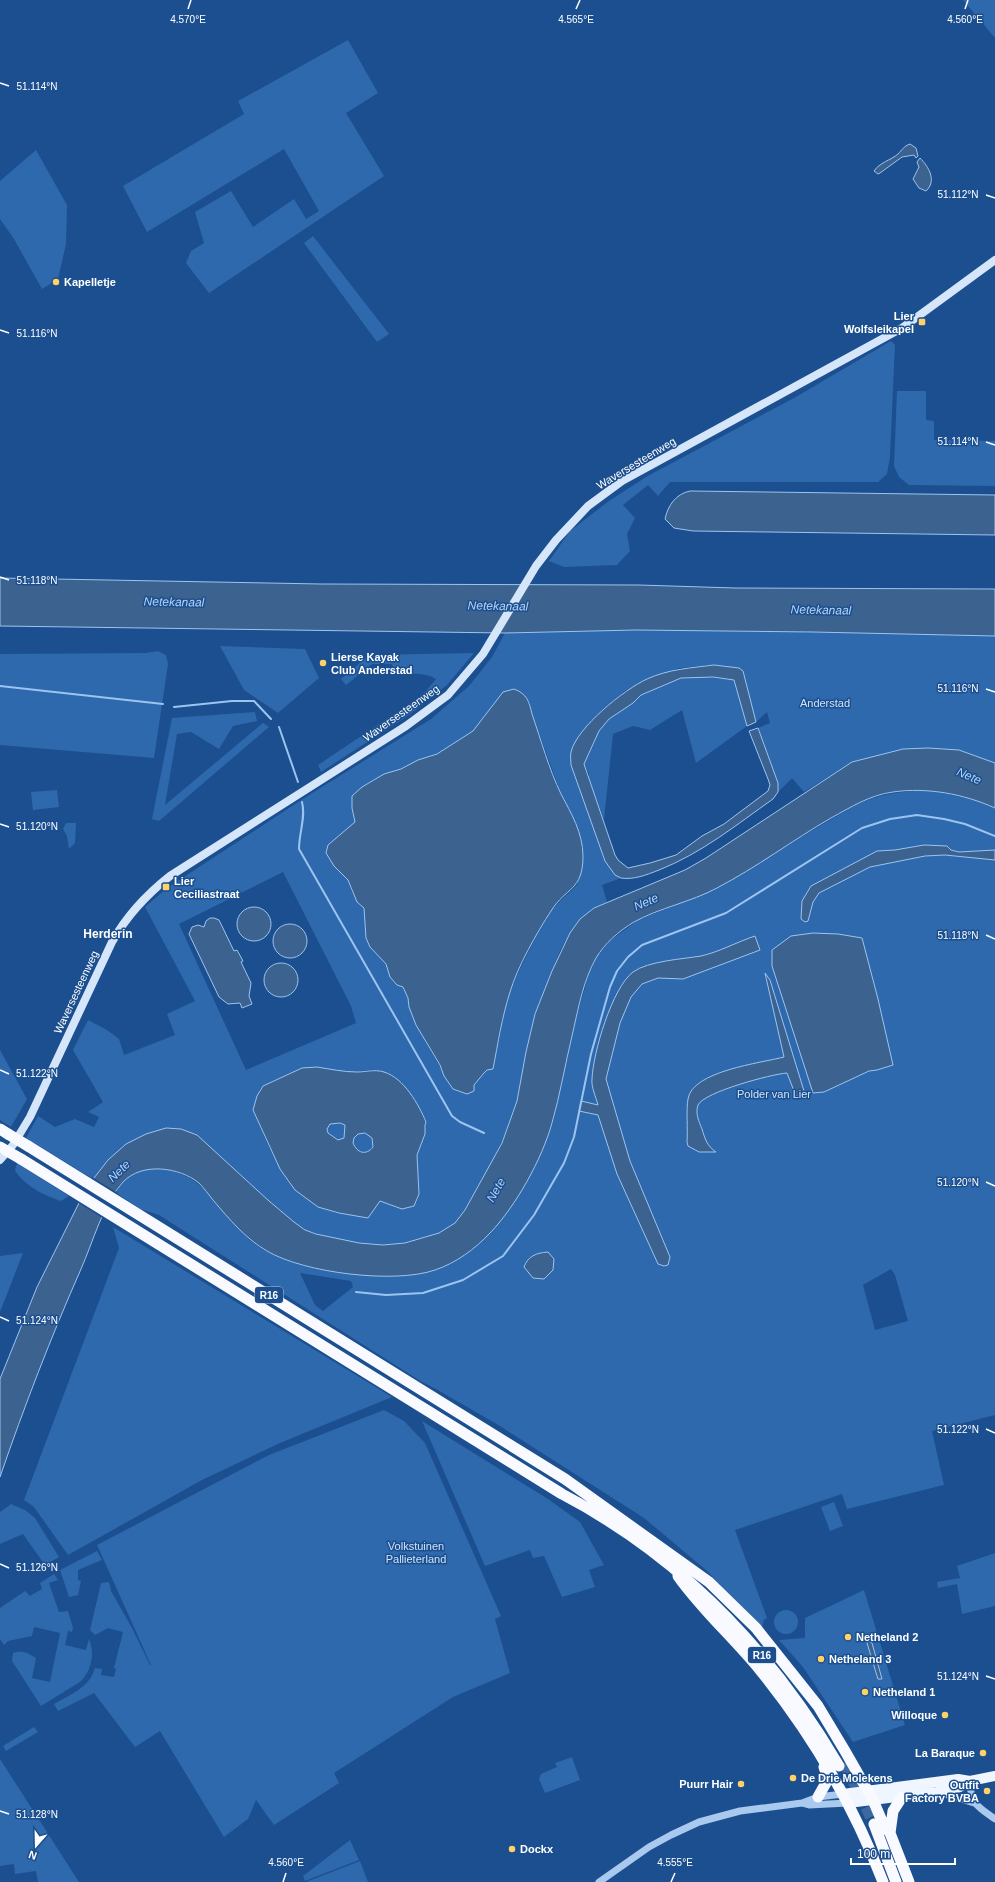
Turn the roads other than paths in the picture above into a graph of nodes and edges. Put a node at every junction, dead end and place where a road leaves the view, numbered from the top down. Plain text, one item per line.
1 (995, 260) edge
2 (4, 1131) edge
3 (0, 1146) edge
4 (0, 1160) edge
5 (669, 1559) junction
6 (823, 1762) junction
7 (841, 1765) tunnel mouth
8 (995, 1776) edge
9 (970, 1781) junction
10 (937, 1792) junction
11 (870, 1796) junction
12 (818, 1797) junction
13 (902, 1797) junction
14 (845, 1799) junction
15 (802, 1803) junction
16 (974, 1803) junction
17 (995, 1819) edge
18 (890, 1833) junction
19 (599, 1882) edge
20 (883, 1882) edge
21 (892, 1882) edge
22 (896, 1882) edge
23 (909, 1882) edge

1 - 4 main road, Waversesteenweg
2 - 5 highway, R16, bridge
3 - 5 highway, R16, bridge
5 - 6 highway
5 - 7 highway, R16
5 - 11 highway
6 - 12 highway
6 - 14 highway
8 - 9 main road
9 - 10 main road
9 - 11 main road
9 - 16 street
10 - 13 main road
10 - 16 street
11 - 13 main road
11 - 14 main road
11 - 18 highway
12 - 14 street
12 - 15 street
13 - 18 highway
14 - 15 street
14 - 20 highway
15 - 19 street
16 - 17 street
18 - 23 highway
21 - 22 highway

